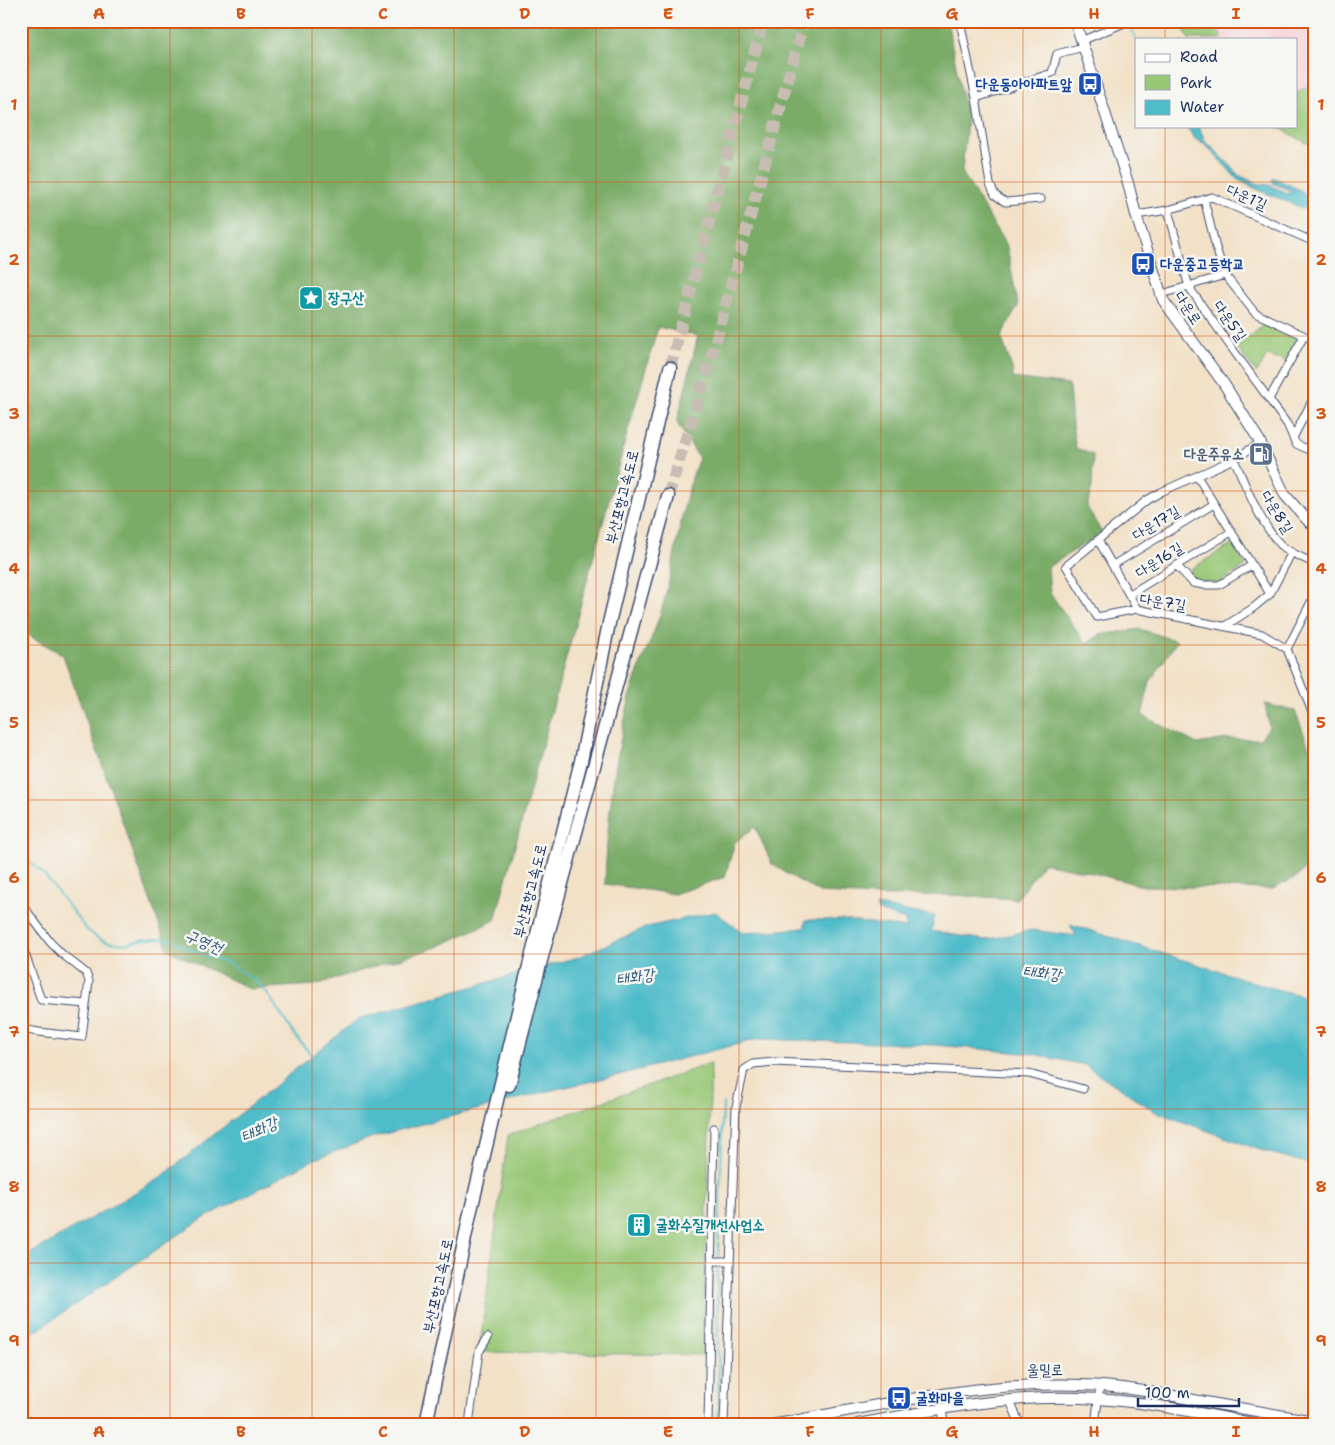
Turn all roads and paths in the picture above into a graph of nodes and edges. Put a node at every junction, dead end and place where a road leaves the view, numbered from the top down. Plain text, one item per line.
1 (960, 21) edge
2 (1075, 21) edge
3 (1129, 21) edge
4 (1082, 44) junction
5 (976, 98) junction
6 (1040, 199) dead end
7 (1204, 199) junction
8 (1168, 210) junction
9 (1136, 215) junction
10 (1314, 242) edge
11 (1225, 276) junction
12 (1188, 286) junction
13 (1162, 294) junction
14 (1304, 336) junction
15 (1314, 340) edge
16 (670, 368) tunnel mouth
17 (1314, 397) edge
18 (1270, 399) junction
19 (1293, 438) junction
20 (1260, 443) junction
21 (1314, 452) edge
22 (1234, 459) junction
23 (1197, 476) junction
24 (668, 496) tunnel mouth
25 (1214, 504) junction
26 (1314, 525) edge
27 (1232, 532) junction
28 (1098, 540) junction
29 (1292, 552) junction
30 (1314, 563) edge
31 (1112, 565) junction
32 (1252, 565) junction
33 (1177, 566) junction
34 (1130, 594) junction
35 (1270, 594) junction
36 (1314, 596) edge
37 (1138, 610) junction
38 (1225, 626) junction
39 (1287, 649) junction
40 (1314, 717) edge
41 (21, 903) edge
42 (28, 912) junction
43 (21, 919) edge
44 (21, 942) edge
45 (86, 1004) junction
46 (21, 1029) edge
47 (1083, 1089) dead end
48 (714, 1128) dead end
49 (712, 1261) junction
50 (730, 1262) junction
51 (488, 1337) dead end
52 (1100, 1386) junction
53 (1010, 1399) junction
54 (1098, 1399) junction
55 (942, 1408) junction
56 (1314, 1422) edge
57 (872, 1423) edge
58 (426, 1424) edge
59 (433, 1424) edge
60 (469, 1424) edge
61 (708, 1424) edge
62 (724, 1424) edge
63 (776, 1424) edge
64 (858, 1424) edge
65 (944, 1424) edge
66 (1020, 1424) edge
67 (1095, 1424) edge
68 (1258, 1424) edge

1 - 5 street
2 - 4 main road, 다운로
3 - 4 street
4 - 5 street
4 - 9 main road, 다운로
5 - 6 street
7 - 8 street, 다운1길
7 - 10 street, 다운1길
7 - 11 street
8 - 9 street, 다운1길
8 - 12 street, 다운5길
9 - 13 main road, 다운로
11 - 12 street
11 - 14 street
12 - 13 street
12 - 18 street, 다운5길
13 - 20 main road, 다운로
14 - 15 street
14 - 18 street
16 - 58 highway, 부산포항고속도로
17 - 19 street
18 - 19 street, 다운5길
19 - 21 street, 다운5길
20 - 22 street, 다운7길
20 - 26 main road, 다운로
22 - 23 street, 다운7길
22 - 29 street, 다운8길
23 - 25 street
23 - 28 street, 다운7길
24 - 59 highway, 부산포항고속도로
25 - 27 street
25 - 31 street, 다운17길
27 - 32 street
27 - 33 street, 다운16길
28 - 31 street, 다운16길
28 - 37 street, 다운7길
29 - 30 street, 다운8길
29 - 35 street
31 - 34 street, 다운16길
32 - 33 street
32 - 35 street
33 - 34 street, 다운16길
34 - 37 street
35 - 38 street
36 - 39 street
37 - 38 street, 다운7길
38 - 39 street, 다운7길
39 - 40 street
41 - 42 street
42 - 43 street
42 - 45 street
44 - 45 street
45 - 46 street
47 - 50 street
48 - 49 street
49 - 50 street
49 - 61 street
50 - 62 street
51 - 60 street
52 - 54 street
52 - 56 main road, 울밀로
52 - 63 main road, 울밀로
53 - 54 main road, 울밀로
53 - 55 main road, 울밀로
53 - 66 street
54 - 67 street
54 - 68 main road, 울밀로
55 - 57 main road, 울밀로
55 - 65 street
57 - 64 main road, 울밀로

